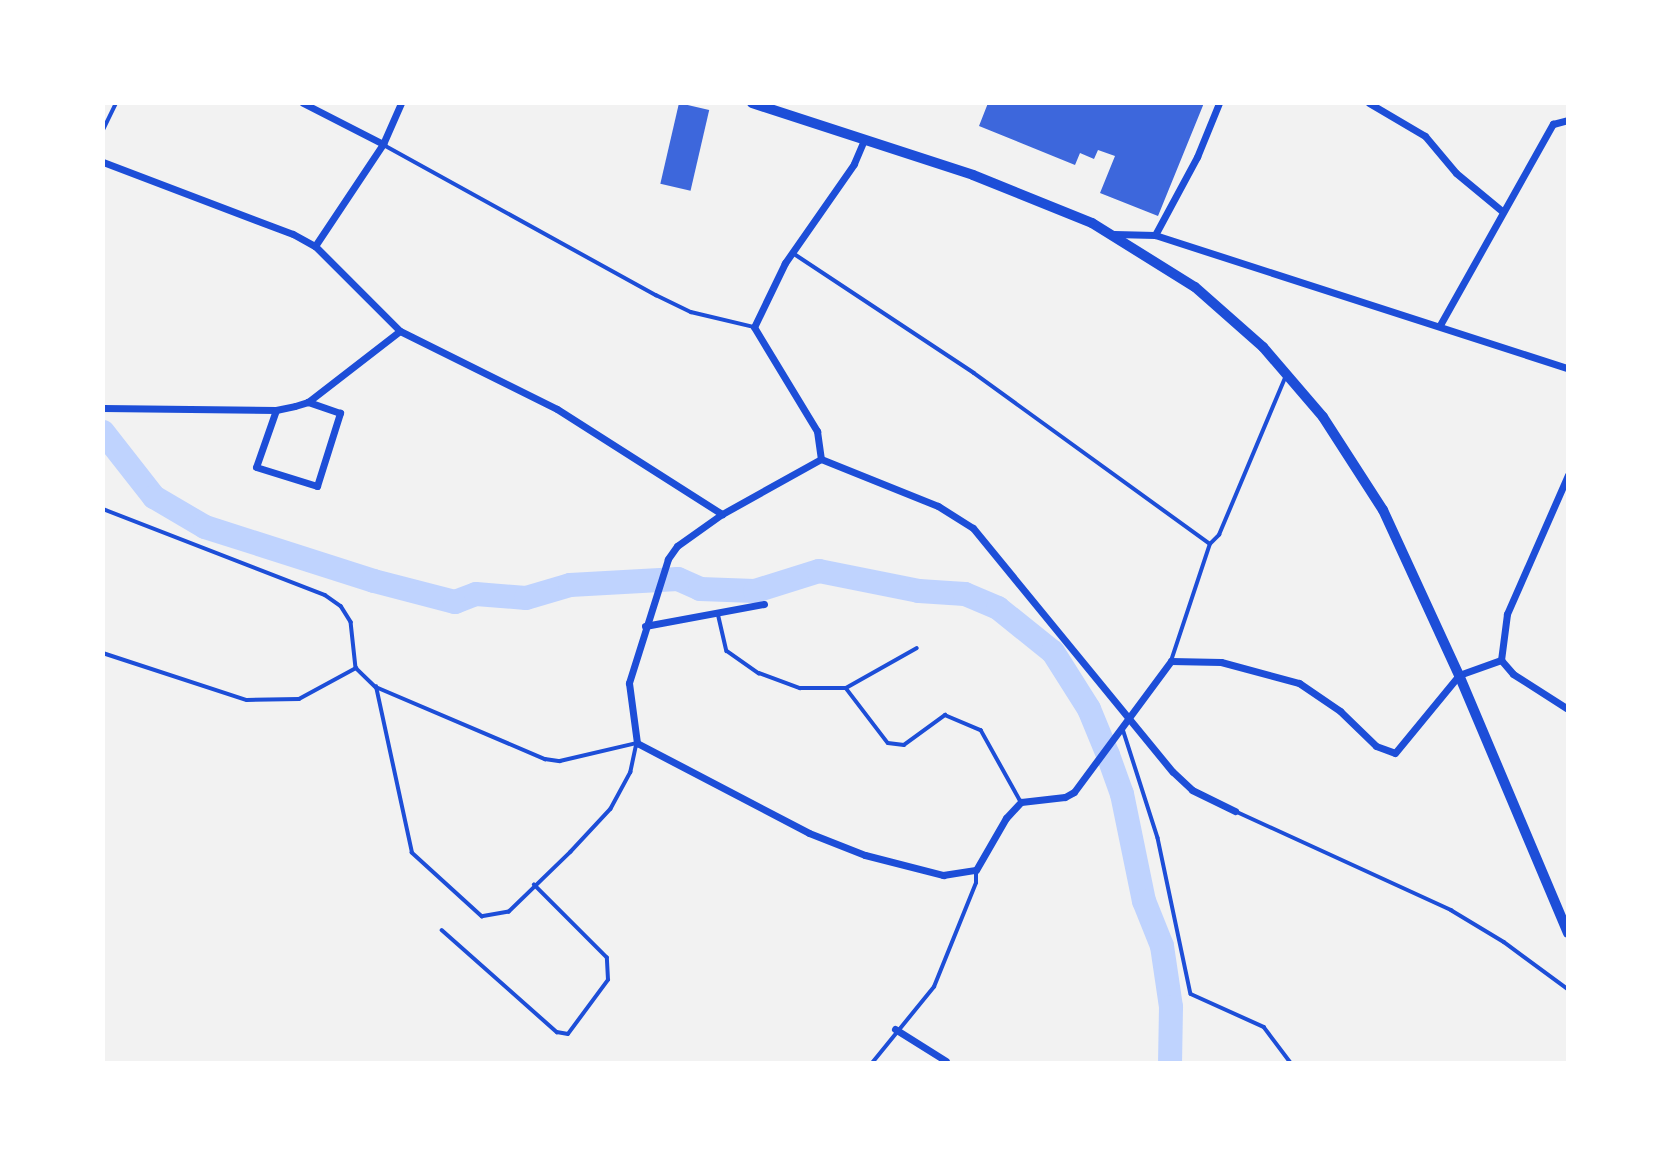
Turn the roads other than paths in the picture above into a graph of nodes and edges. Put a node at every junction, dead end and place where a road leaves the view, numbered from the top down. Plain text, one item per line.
1 (116, 103) edge
2 (303, 103) edge
3 (401, 103) edge
4 (752, 103) edge
5 (1219, 103) edge
6 (1369, 103) edge
7 (1568, 120) edge
8 (103, 130) edge
9 (864, 140) junction
10 (383, 144) junction
11 (103, 162) edge
12 (1502, 211) junction
13 (1114, 234) junction
14 (1155, 235) junction
15 (315, 246) junction
16 (793, 253) junction
17 (1440, 325) junction
18 (754, 327) junction
19 (400, 331) junction
20 (1568, 368) edge
21 (1287, 373) junction
22 (308, 402) junction
23 (103, 408) edge
24 (276, 410) junction
25 (821, 459) junction
26 (1568, 475) edge
27 (103, 509) edge
28 (722, 514) junction
29 (1210, 544) junction
30 (764, 604) dead end
31 (718, 613) junction
32 (645, 626) junction
33 (917, 648) dead end
34 (103, 653) edge
35 (1501, 660) junction
36 (1171, 661) junction
37 (356, 668) junction
38 (1459, 675) junction
39 (376, 687) junction
40 (846, 688) junction
41 (1568, 709) edge
42 (1130, 717) junction
43 (1121, 729) junction
44 (637, 743) junction
45 (1021, 802) junction
46 (1235, 811) joint
47 (976, 870) junction
48 (534, 885) junction
49 (442, 930) dead end
50 (1568, 933) edge
51 (1568, 989) edge
52 (895, 1029) junction
53 (946, 1061) edge
54 (872, 1063) edge
55 (1291, 1063) edge

1 - 8 lane
2 - 10 street
3 - 10 street
4 - 9 main road
5 - 14 street
6 - 12 street
7 - 12 street
9 - 13 main road
9 - 16 street
10 - 15 street
10 - 18 lane
11 - 15 street
12 - 17 street
13 - 14 street
13 - 21 main road
14 - 17 street
15 - 19 street
16 - 18 street
16 - 29 lane
17 - 20 street
18 - 25 street
19 - 22 street
19 - 28 street
21 - 29 lane
21 - 38 main road
22 - 24 street
22 - 24 street
23 - 24 street
25 - 28 street
25 - 42 street
26 - 35 street
27 - 37 lane
28 - 32 street
29 - 36 lane
30 - 31 street
31 - 32 street
31 - 40 lane
32 - 44 street
33 - 40 lane
34 - 37 lane
35 - 38 street
35 - 41 street
36 - 38 street
36 - 42 street
37 - 39 lane
38 - 50 main road
39 - 44 lane
39 - 48 lane
40 - 45 lane
42 - 43 street
42 - 46 street
43 - 45 street
43 - 55 lane
44 - 47 street
44 - 48 lane
45 - 47 street
46 - 51 lane
47 - 52 lane
48 - 49 lane
52 - 53 street
52 - 54 lane

